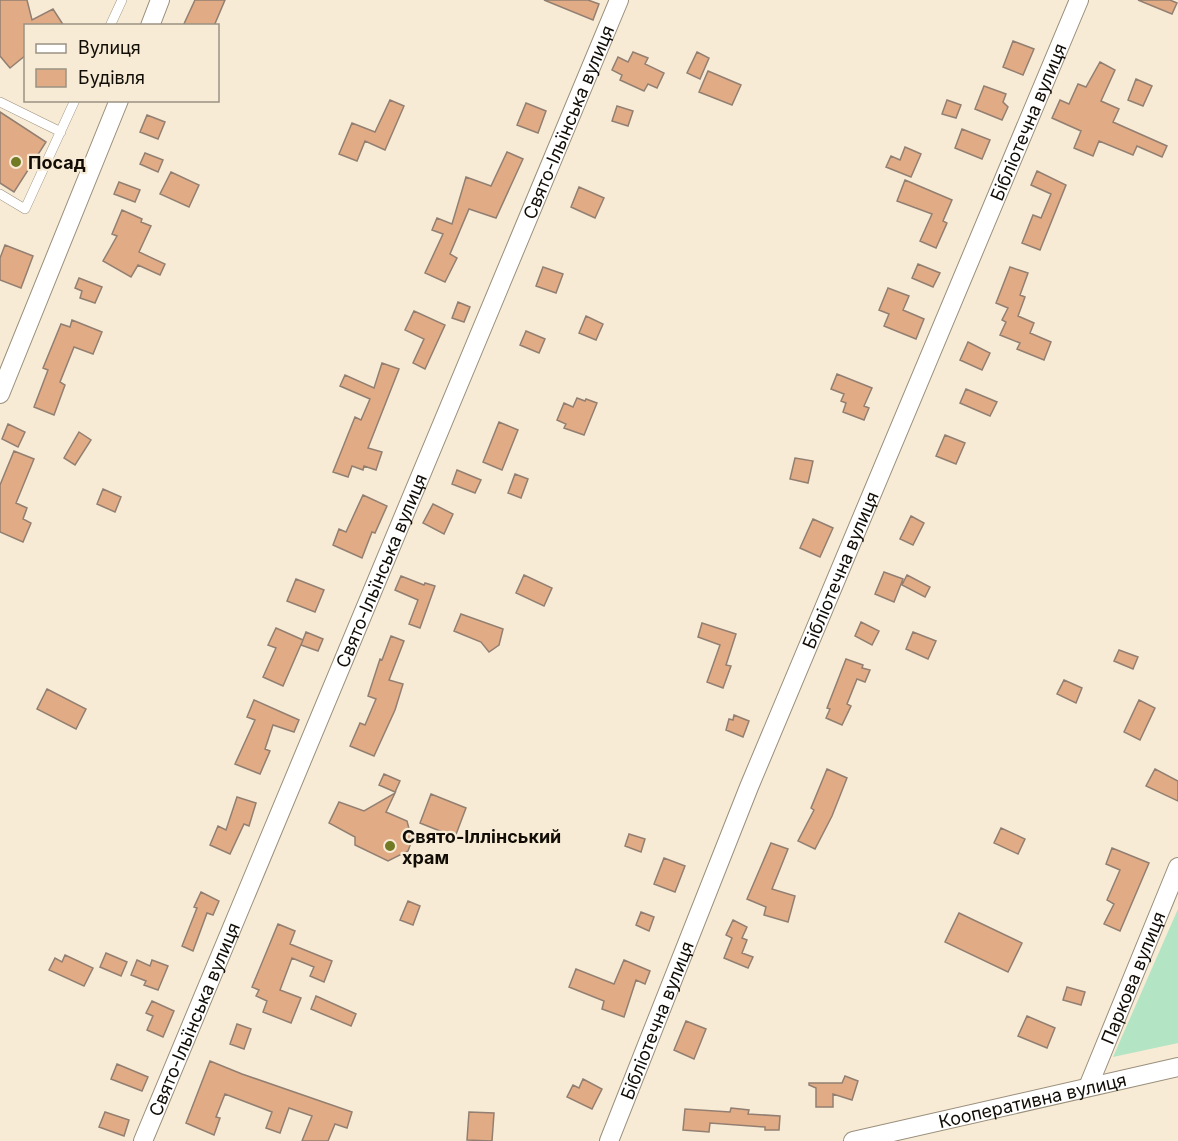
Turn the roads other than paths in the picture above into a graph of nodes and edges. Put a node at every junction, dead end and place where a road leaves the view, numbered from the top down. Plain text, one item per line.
1 (122, 0) edge
2 (160, 0) edge
3 (619, 0) edge
4 (1079, 0) edge
5 (111, 24) edge
6 (151, 24) edge
7 (0, 102) edge
8 (74, 102) edge
9 (118, 102) edge
10 (61, 132) junction
11 (0, 194) edge
12 (0, 393) edge
13 (1178, 867) edge
14 (1178, 1067) edge
15 (1088, 1087) junction
16 (143, 1141) edge
17 (609, 1141) edge
18 (853, 1141) edge

1 - 5 lane
2 - 6 street
3 - 16 street, Свято-Ільїнська вулиця
4 - 17 street, Бібліотечна вулиця
7 - 10 lane
8 - 10 lane
9 - 12 street
10 - 11 lane
13 - 15 street, Паркова вулиця
14 - 15 street, Кооперативна вулиця
15 - 18 street, Кооперативна вулиця

